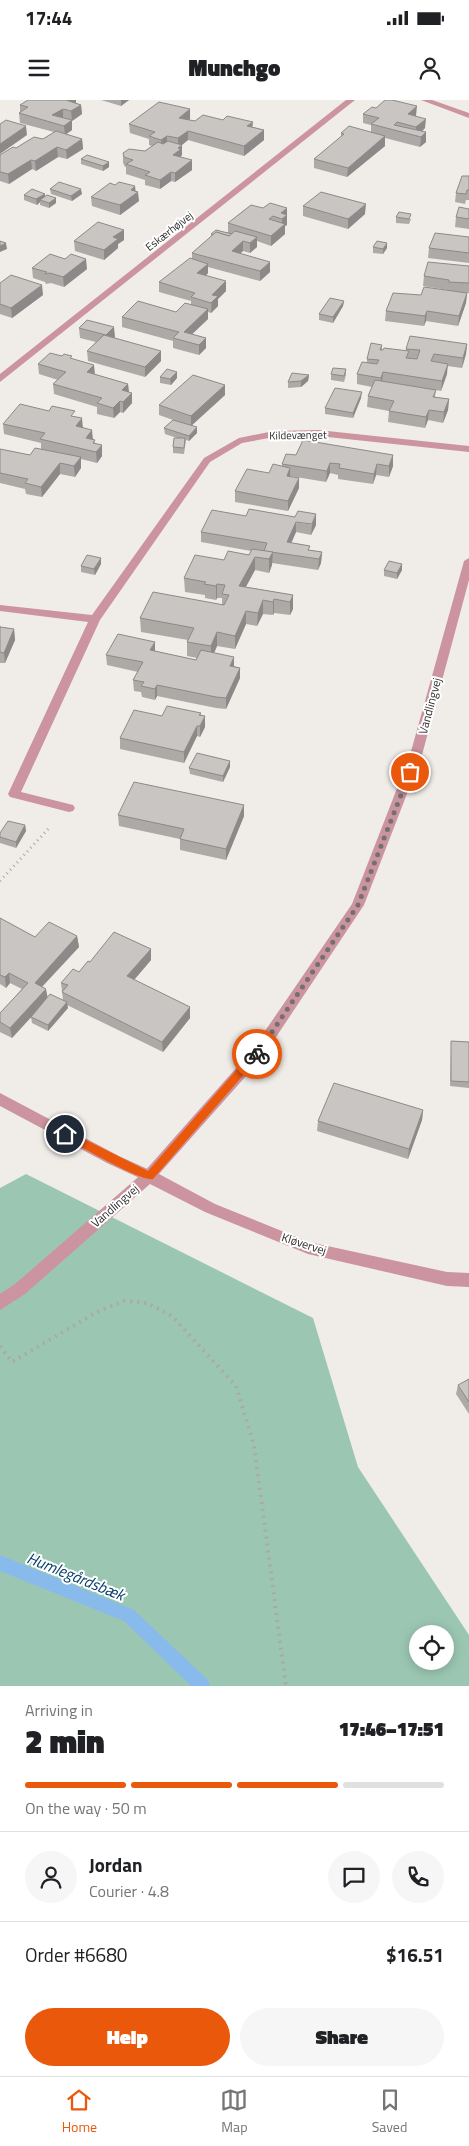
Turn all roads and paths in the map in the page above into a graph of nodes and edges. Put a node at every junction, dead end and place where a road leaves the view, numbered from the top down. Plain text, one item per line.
1 (351, 100) edge
2 (425, 100) edge
3 (469, 116) edge
4 (0, 379) edge
5 (469, 449) edge
6 (469, 561) edge
7 (0, 608) edge
8 (95, 619) junction
9 (69, 808) joint
10 (0, 881) edge
11 (0, 1099) edge
12 (149, 1176) junction
13 (469, 1280) edge
14 (0, 1303) edge
15 (0, 1346) edge
16 (286, 1686) edge

1 - 4 street, Eskærhøjvej
2 - 3 street
5 - 8 street, Kildevænget
6 - 12 street, Vandlingvej
7 - 8 street
8 - 9 street, Kildevænget
9 - 10 path
11 - 12 street, Kløvervej
12 - 13 street, Kløvervej
12 - 14 street, Vandlingvej
15 - 16 path

